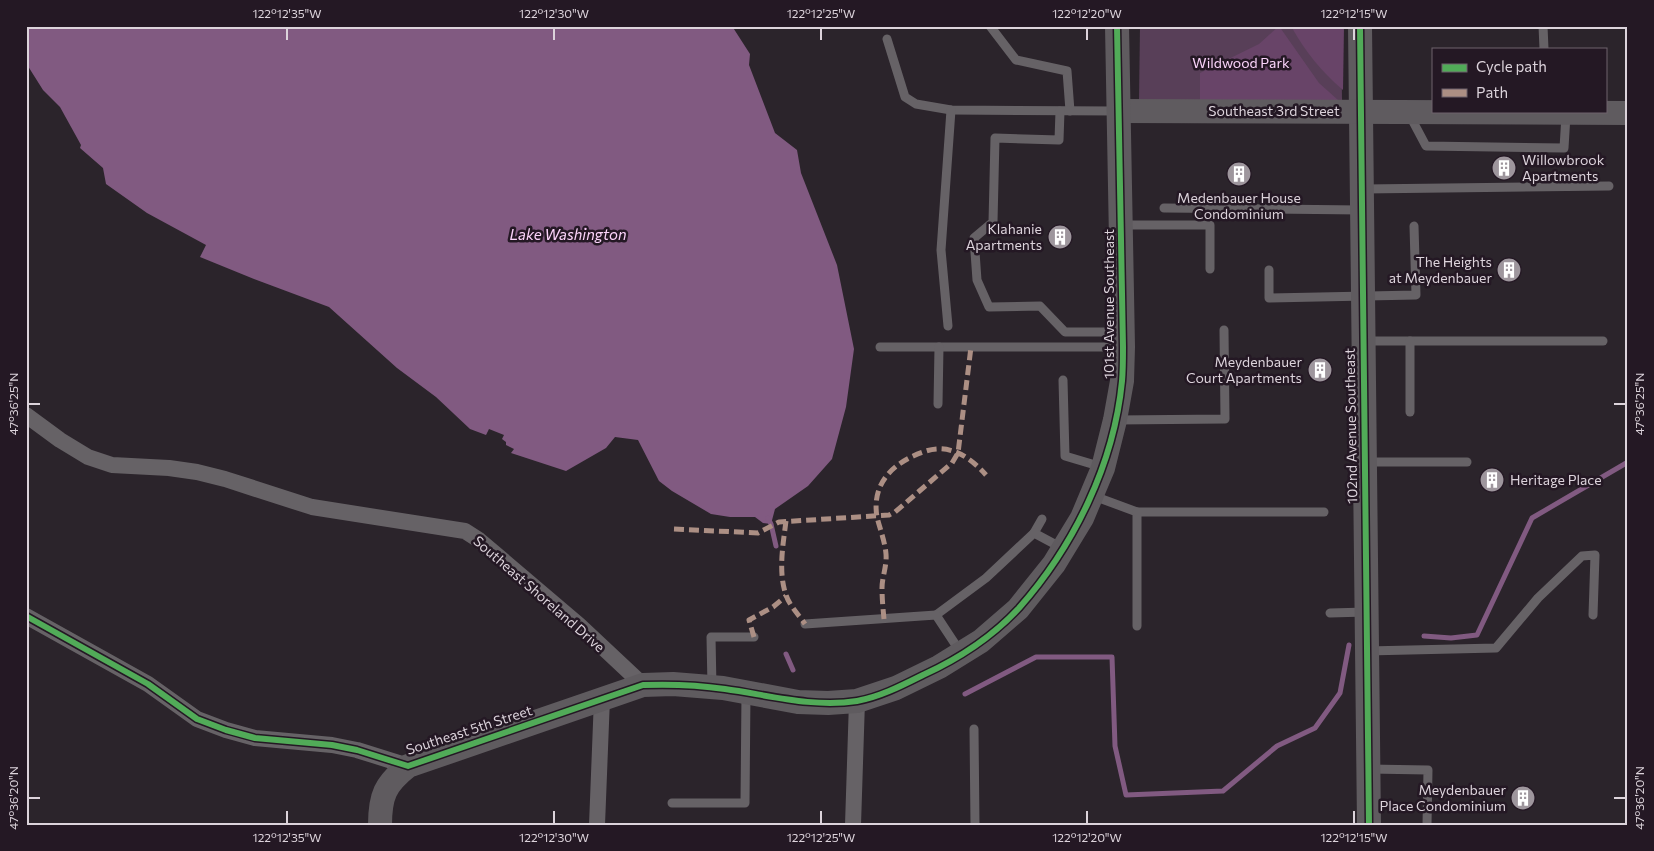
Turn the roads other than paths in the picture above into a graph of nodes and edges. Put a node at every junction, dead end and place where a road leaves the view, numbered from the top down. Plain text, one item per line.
1 (990, 26) edge
2 (1117, 26) edge
3 (1360, 26) edge
4 (1543, 26) edge
5 (887, 39) dead end
6 (1544, 48) edge
7 (951, 110) junction
8 (1060, 111) junction
9 (1070, 111) junction
10 (1119, 112) junction
11 (1360, 112) junction
12 (1407, 112) junction
13 (1552, 112) edge
14 (1628, 113) edge
15 (1609, 186) dead end
16 (1361, 199) junction
17 (1164, 208) dead end
18 (1121, 225) junction
19 (1414, 226) dead end
20 (1210, 269) dead end
21 (1269, 270) dead end
22 (1362, 296) junction
23 (948, 326) dead end
24 (1224, 330) dead end
25 (1123, 339) junction
26 (1363, 342) junction
27 (1410, 342) junction
28 (1603, 342) dead end
29 (880, 347) dead end
30 (939, 347) junction
31 (1063, 380) dead end
32 (938, 404) dead end
33 (1410, 412) dead end
34 (26, 415) edge
35 (1115, 420) junction
36 (1364, 462) junction
37 (1467, 462) dead end
38 (1103, 468) junction
39 (1091, 495) junction
40 (1137, 512) junction
41 (1324, 512) dead end
42 (1042, 520) dead end
43 (1034, 533) junction
44 (1063, 548) junction
45 (1367, 612) junction
46 (1330, 614) dead end
47 (26, 616) edge
48 (936, 616) junction
49 (1593, 616) dead end
50 (805, 624) dead end
51 (1137, 626) dead end
52 (754, 637) dead end
53 (1367, 651) junction
54 (961, 654) junction
55 (642, 685) junction
56 (712, 688) junction
57 (746, 692) junction
58 (602, 698) junction
59 (857, 701) junction
60 (974, 729) dead end
61 (408, 766) junction
62 (1369, 769) junction
63 (672, 803) dead end
64 (380, 825) edge
65 (597, 825) edge
66 (853, 825) edge
67 (975, 825) edge
68 (1370, 825) edge
69 (1427, 825) edge

1 - 9 lane
2 - 10 street, 101st Avenue Southeast
3 - 11 street, 102nd Avenue Southeast
4 - 6 lane
5 - 7 lane, Southeast 3rd Street
7 - 8 lane, Southeast 3rd Street
7 - 23 lane
8 - 9 lane, Southeast 3rd Street
8 - 25 lane
9 - 10 lane, Southeast 3rd Street
10 - 11 street, Southeast 3rd Street
10 - 18 street, 101st Avenue Southeast
11 - 12 street, Southeast 3rd Street
11 - 16 street, 102nd Avenue Southeast
12 - 13 street, Southeast 3rd Street
12 - 13 lane
13 - 14 street, Southeast 3rd Street
15 - 16 lane
16 - 17 lane
16 - 22 street, 102nd Avenue Southeast
18 - 20 lane
18 - 25 street, 101st Avenue Southeast
19 - 22 lane
21 - 22 lane
22 - 26 street, 102nd Avenue Southeast
24 - 35 lane
25 - 30 lane
25 - 35 street, 101st Avenue Southeast
26 - 27 lane
26 - 36 street, 102nd Avenue Southeast
27 - 28 lane
27 - 33 lane
29 - 30 lane
30 - 32 lane
31 - 38 lane
34 - 55 street, Southeast Shoreland Drive
35 - 38 street, 101st Avenue Southeast
36 - 37 lane
36 - 45 street, 102nd Avenue Southeast
38 - 39 street, 101st Avenue Southeast
39 - 40 lane
39 - 44 street, 101st Avenue Southeast
40 - 41 lane
40 - 51 lane
42 - 43 lane
43 - 44 lane
43 - 48 lane
44 - 54 street, 101st Avenue Southeast
45 - 46 lane
45 - 53 street, 102nd Avenue Southeast
47 - 61 street, Southeast 5th Street
48 - 50 lane
48 - 54 lane
49 - 53 lane
52 - 56 lane
53 - 62 street, 102nd Avenue Southeast
54 - 59 street, 101st Avenue Southeast
55 - 56 street, Southeast 5th Street
55 - 58 street, Southeast 5th Street
56 - 57 street, Southeast 5th Street
57 - 59 street, Southeast 5th Street
57 - 63 lane
58 - 61 street, Southeast 5th Street
58 - 65 street
59 - 66 street
60 - 67 lane
61 - 64 street
62 - 68 street, 102nd Avenue Southeast
62 - 69 lane

